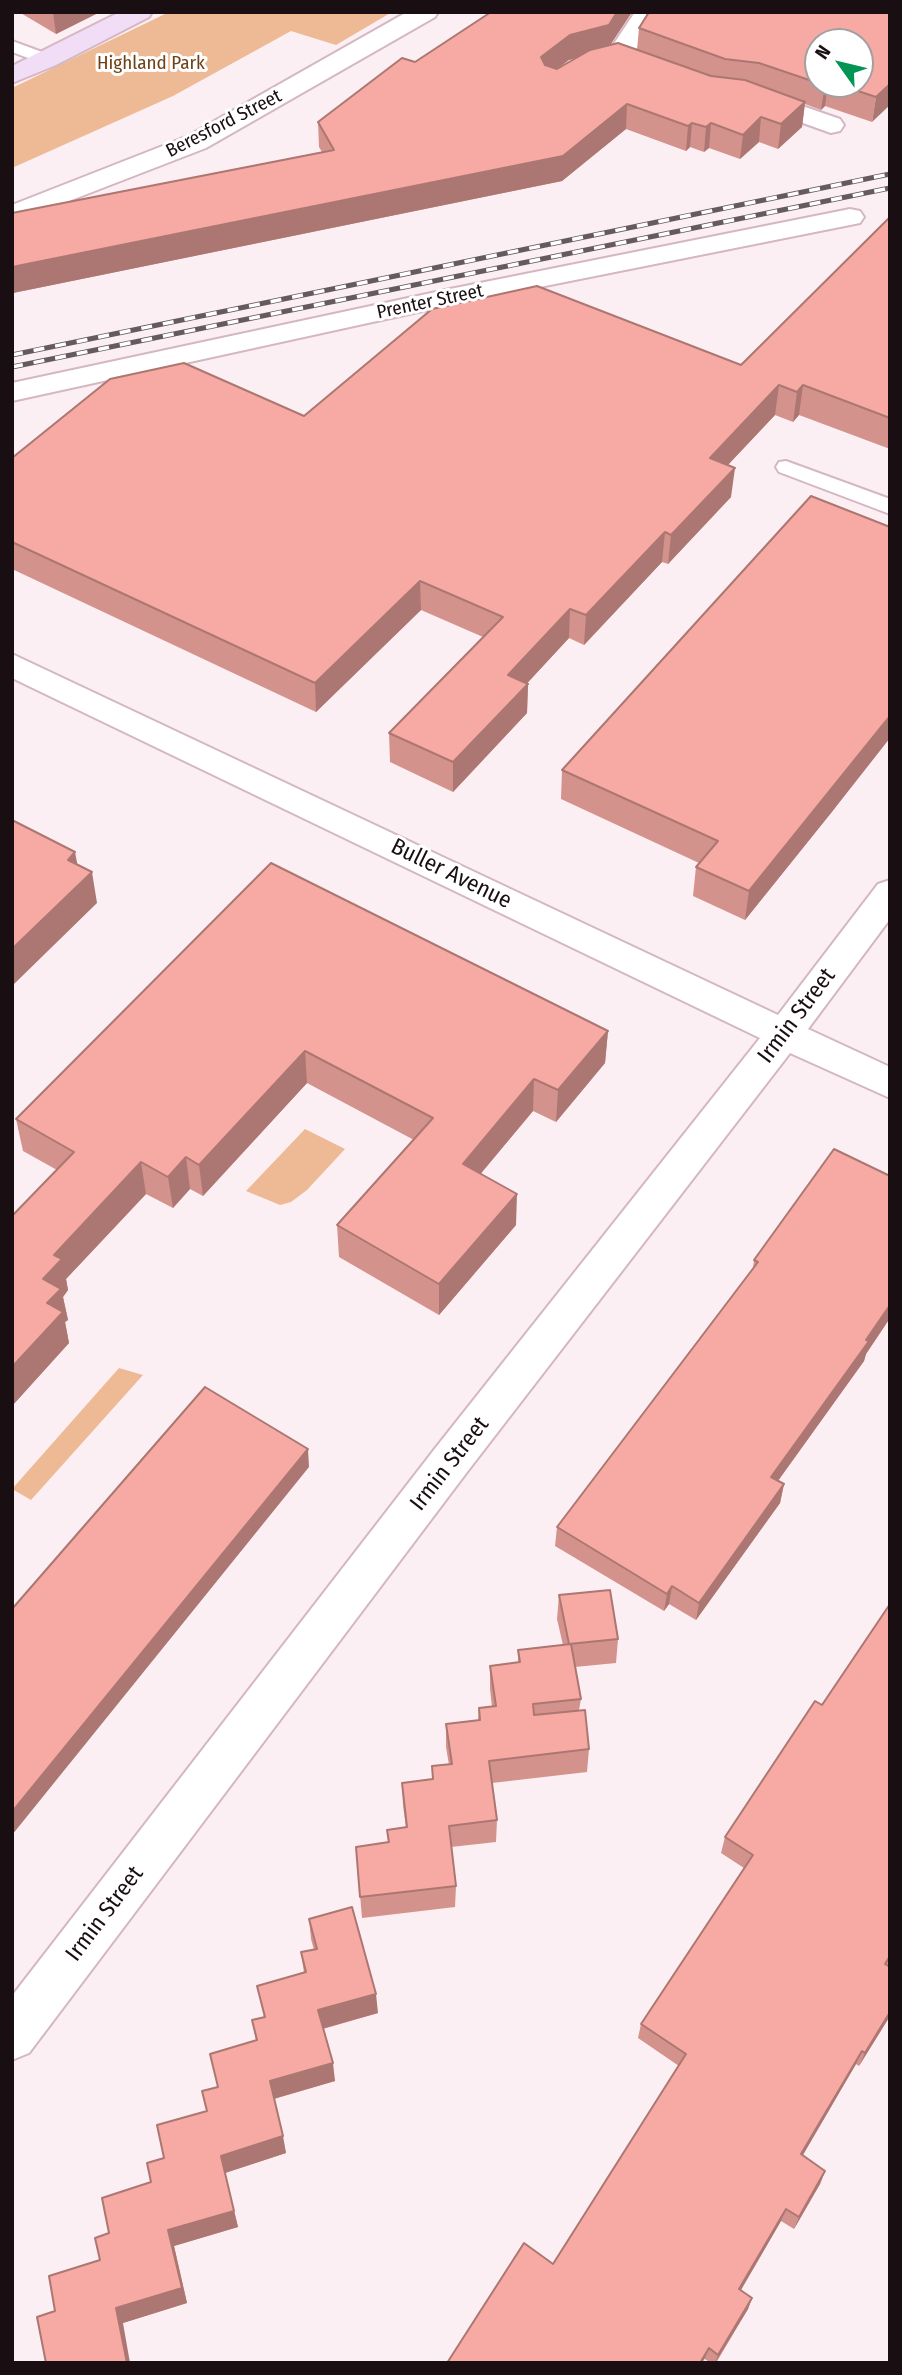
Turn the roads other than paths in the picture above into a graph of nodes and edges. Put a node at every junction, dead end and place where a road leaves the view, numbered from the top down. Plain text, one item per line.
1 (140, 12) edge
2 (426, 12) edge
3 (648, 12) edge
4 (12, 46) edge
5 (618, 57) junction
6 (47, 60) junction
7 (592, 64) edge
8 (12, 75) edge
9 (682, 80) edge
10 (733, 94) edge
11 (831, 125) dead end
12 (12, 215) edge
13 (850, 217) dead end
14 (12, 392) edge
15 (786, 467) dead end
16 (890, 507) edge
17 (12, 665) edge
18 (890, 893) edge
19 (784, 1033) junction
20 (890, 1084) edge
21 (12, 2036) edge

1 - 6 street
2 - 12 street, Beresford Street
3 - 5 street
4 - 6 lane
5 - 7 street
5 - 9 street
6 - 8 street
10 - 11 street
13 - 14 street, Prenter Street
15 - 16 lane
17 - 19 street, Buller Avenue
18 - 19 street, Irmin Street
19 - 20 street, Buller Avenue
19 - 21 street, Irmin Street

